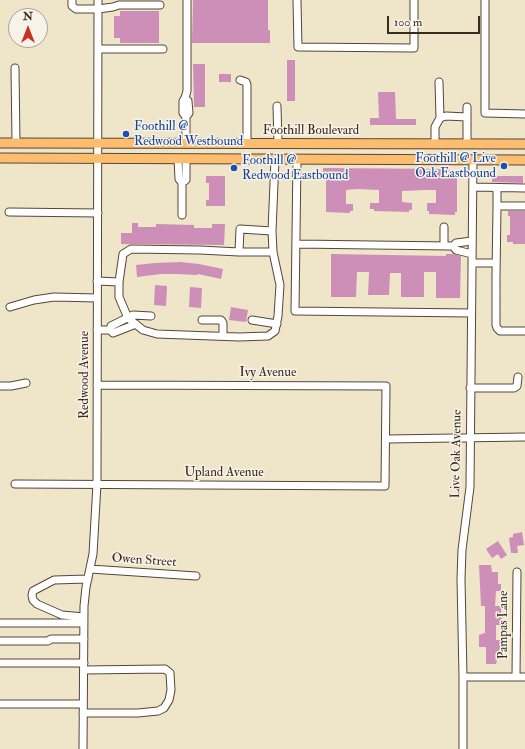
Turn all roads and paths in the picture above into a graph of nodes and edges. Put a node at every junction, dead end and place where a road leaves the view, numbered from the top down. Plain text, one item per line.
1 (72, 0) edge
2 (98, 0) edge
3 (188, 0) edge
4 (297, 0) edge
5 (414, 0) edge
6 (485, 0) edge
7 (160, 5) dead end
8 (98, 9) junction
9 (98, 49) junction
10 (163, 49) dead end
11 (15, 68) dead end
12 (240, 80) dead end
13 (439, 82) dead end
14 (277, 106) dead end
15 (467, 107) dead end
16 (525, 114) edge
17 (467, 117) junction
18 (440, 118) junction
19 (0, 143) edge
20 (16, 143) junction
21 (98, 144) junction
22 (186, 144) junction
23 (247, 144) junction
24 (278, 144) junction
25 (435, 144) junction
26 (467, 144) junction
27 (525, 144) edge
28 (0, 158) edge
29 (98, 158) junction
30 (182, 159) junction
31 (275, 159) junction
32 (297, 159) junction
33 (473, 160) junction
34 (525, 160) edge
35 (473, 188) junction
36 (497, 188) junction
37 (525, 188) edge
38 (497, 206) junction
39 (525, 206) edge
40 (9, 212) dead end
41 (98, 213) junction
42 (182, 215) dead end
43 (444, 227) dead end
44 (272, 231) junction
45 (472, 241) junction
46 (296, 244) junction
47 (444, 246) junction
48 (453, 246) junction
49 (239, 252) junction
50 (273, 252) junction
51 (472, 254) junction
52 (472, 263) junction
53 (496, 263) junction
54 (98, 281) junction
55 (118, 282) junction
56 (97, 298) junction
57 (10, 307) dead end
58 (471, 313) junction
59 (151, 316) dead end
60 (128, 318) junction
61 (202, 320) dead end
62 (252, 320) dead end
63 (120, 322) junction
64 (136, 324) junction
65 (277, 324) junction
66 (124, 329) junction
67 (97, 330) junction
68 (110, 330) junction
69 (525, 331) edge
70 (224, 336) junction
71 (518, 377) dead end
72 (26, 383) dead end
73 (97, 385) junction
74 (0, 386) edge
75 (470, 388) junction
76 (525, 437) edge
77 (469, 438) junction
78 (387, 439) junction
79 (15, 484) dead end
80 (97, 484) junction
81 (90, 569) junction
82 (517, 572) dead end
83 (196, 576) dead end
84 (88, 579) junction
85 (84, 620) junction
86 (0, 623) edge
87 (84, 639) junction
88 (0, 641) edge
89 (0, 663) edge
90 (84, 666) junction
91 (463, 677) junction
92 (516, 677) junction
93 (525, 677) edge
94 (0, 704) edge
95 (83, 704) junction
96 (83, 713) junction
97 (83, 749) edge
98 (463, 749) edge

1 - 8 street
2 - 8 street, Redwood Avenue
3 - 22 street
4 - 5 street
6 - 16 street
7 - 8 street
8 - 9 street, Redwood Avenue
9 - 10 street
9 - 21 street, Redwood Avenue
11 - 20 street
12 - 23 street
13 - 18 street
14 - 24 street
15 - 17 street
17 - 18 street
17 - 26 street
18 - 25 street
19 - 20 main road, Foothill Boulevard
20 - 21 main road, Foothill Boulevard
21 - 22 main road, Foothill Boulevard
21 - 29 street, Redwood Avenue
22 - 23 main road, Foothill Boulevard
23 - 24 main road, Foothill Boulevard
24 - 25 main road, Foothill Boulevard
25 - 26 main road, Foothill Boulevard
26 - 27 main road, Foothill Boulevard
28 - 29 main road
29 - 30 main road
29 - 41 street, Redwood Avenue
30 - 31 main road
30 - 42 street
31 - 32 main road
31 - 44 street
32 - 33 main road
32 - 46 street
33 - 34 main road
33 - 35 street, Live Oak Avenue
35 - 36 street
35 - 45 street, Live Oak Avenue
36 - 37 street
36 - 38 street
38 - 39 street
38 - 53 street
40 - 41 street
41 - 54 street, Redwood Avenue
43 - 47 street
44 - 49 street
44 - 50 street
45 - 48 street
45 - 51 street, Live Oak Avenue
46 - 47 street
46 - 58 street
47 - 48 street
48 - 51 street
49 - 50 street
49 - 55 street
50 - 65 street
51 - 52 street, Live Oak Avenue
52 - 53 street
52 - 58 street, Live Oak Avenue
53 - 69 street
54 - 55 street
54 - 56 street, Redwood Avenue
55 - 60 street
56 - 57 street
56 - 67 street, Redwood Avenue
58 - 75 street, Live Oak Avenue
59 - 60 street
60 - 63 street
60 - 64 street
61 - 70 street
62 - 65 street
63 - 66 street
63 - 68 street
64 - 66 street
64 - 70 street
65 - 70 street
66 - 68 street
67 - 68 street
67 - 73 street, Redwood Avenue
71 - 75 street
72 - 74 street
73 - 78 street, Ivy Avenue
73 - 80 street, Redwood Avenue
75 - 77 street, Live Oak Avenue
76 - 77 street
77 - 78 street
77 - 91 street, Live Oak Avenue
78 - 80 street, Upland Avenue
79 - 80 street, Upland Avenue
80 - 81 street, Redwood Avenue
81 - 83 street, Owen Street
81 - 84 street, Redwood Avenue
82 - 92 street, Pampas Lane
84 - 85 street, Redwood Avenue
84 - 85 street
85 - 86 street
85 - 87 street, Redwood Avenue
87 - 88 street
87 - 90 street, Redwood Avenue
89 - 90 street
90 - 95 street, Redwood Avenue
90 - 96 street
91 - 92 street
91 - 98 street, Live Oak Avenue
92 - 93 street
94 - 95 street
95 - 96 street, Redwood Avenue
96 - 97 street, Redwood Avenue

